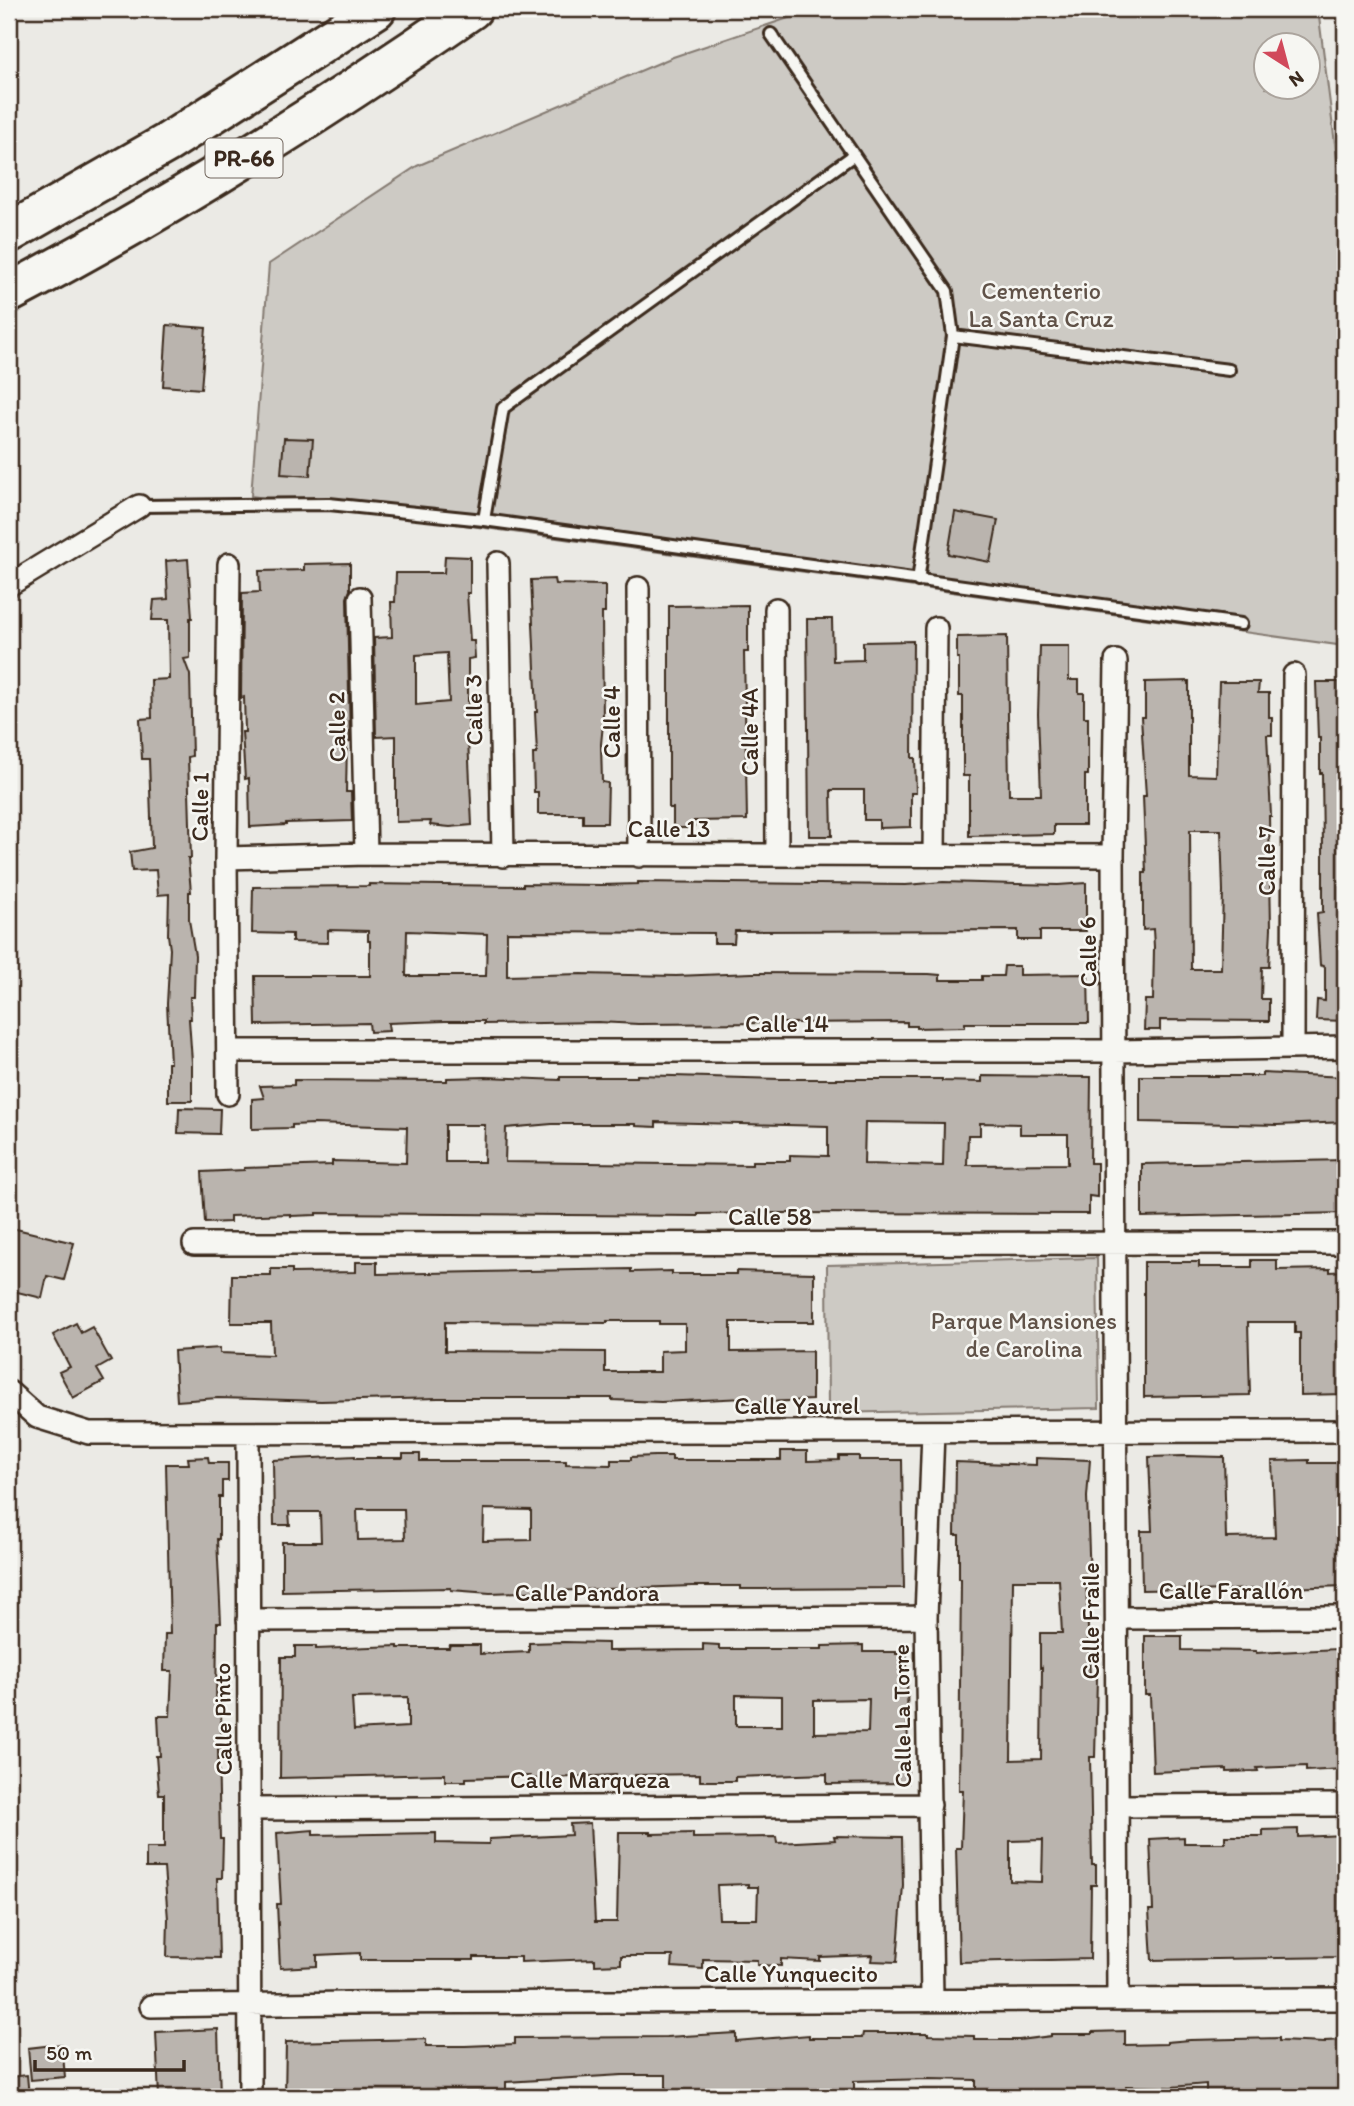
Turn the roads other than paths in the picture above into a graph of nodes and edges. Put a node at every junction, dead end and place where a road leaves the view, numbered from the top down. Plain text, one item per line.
1 (376, 9) edge
2 (472, 9) edge
3 (771, 34) dead end
4 (855, 155) junction
5 (9, 233) edge
6 (9, 293) edge
7 (953, 336) junction
8 (1229, 370) dead end
9 (139, 506) joint
10 (484, 520) junction
11 (498, 563) dead end
12 (229, 564) dead end
13 (918, 581) junction
14 (9, 584) edge
15 (638, 589) dead end
16 (360, 598) dead end
17 (776, 609) dead end
18 (1241, 624) dead end
19 (936, 628) dead end
20 (1116, 661) dead end
21 (1294, 675) dead end
22 (366, 854) junction
23 (777, 855) junction
24 (934, 855) junction
25 (503, 856) junction
26 (639, 856) junction
27 (1113, 856) junction
28 (226, 858) junction
29 (1293, 1046) junction
30 (1345, 1046) edge
31 (229, 1051) junction
32 (1115, 1051) junction
33 (229, 1094) dead end
34 (1116, 1242) junction
35 (1345, 1243) edge
36 (194, 1244) dead end
37 (9, 1392) edge
38 (1116, 1430) junction
39 (933, 1432) junction
40 (1345, 1432) edge
41 (248, 1434) junction
42 (1345, 1617) edge
43 (926, 1618) junction
44 (1118, 1618) junction
45 (248, 1620) junction
46 (930, 1805) junction
47 (1345, 1805) edge
48 (1118, 1806) junction
49 (250, 1809) junction
50 (932, 1999) junction
51 (1345, 1999) edge
52 (1118, 2000) junction
53 (244, 2005) junction
54 (151, 2006) dead end
55 (250, 2097) edge

1 - 5 highway, PR-66
2 - 6 highway, PR-66
3 - 4 lane
4 - 7 lane
4 - 10 lane
7 - 8 lane
7 - 13 lane
9 - 10 lane
9 - 14 street
10 - 13 lane
11 - 25 street, Calle 3
12 - 28 street, Calle 1
13 - 18 lane
15 - 26 street, Calle 4
16 - 22 street, Calle 2
17 - 23 street, Calle 4A
19 - 24 street
20 - 27 street, Calle 6
21 - 29 street, Calle 7
22 - 25 street, Calle 13
22 - 28 street, Calle 13
23 - 24 street, Calle 13
23 - 26 street, Calle 13
24 - 27 street, Calle 13
25 - 26 street, Calle 13
27 - 32 street, Calle 6
28 - 31 street, Calle 1
29 - 30 street, Calle 14
29 - 32 street, Calle 14
31 - 32 street, Calle 14
31 - 33 street, Calle 1
32 - 34 street, Calle 6
34 - 35 street, Calle 58
34 - 36 street, Calle 58
34 - 38 street, Calle Fraile
37 - 41 street, Calle Yaurel
38 - 39 street, Calle Yaurel
38 - 40 street, Calle Yaurel
38 - 44 street, Calle Fraile
39 - 41 street, Calle Yaurel
39 - 43 street, Calle La Torre
41 - 45 street, Calle Pinto
42 - 44 street, Calle Farallón
43 - 45 street, Calle Pandora
43 - 46 street, Calle La Torre
44 - 48 street, Calle Fraile
45 - 49 street, Calle Pinto
46 - 49 street, Calle Marqueza
46 - 50 street, Calle La Torre
47 - 48 street
48 - 52 street, Calle Fraile
49 - 53 street, Calle Pinto
50 - 52 street, Calle Yunquecito
50 - 53 street, Calle Yunquecito
51 - 52 street, Calle Yunquecito
53 - 54 street
53 - 55 street, Calle Pinto

